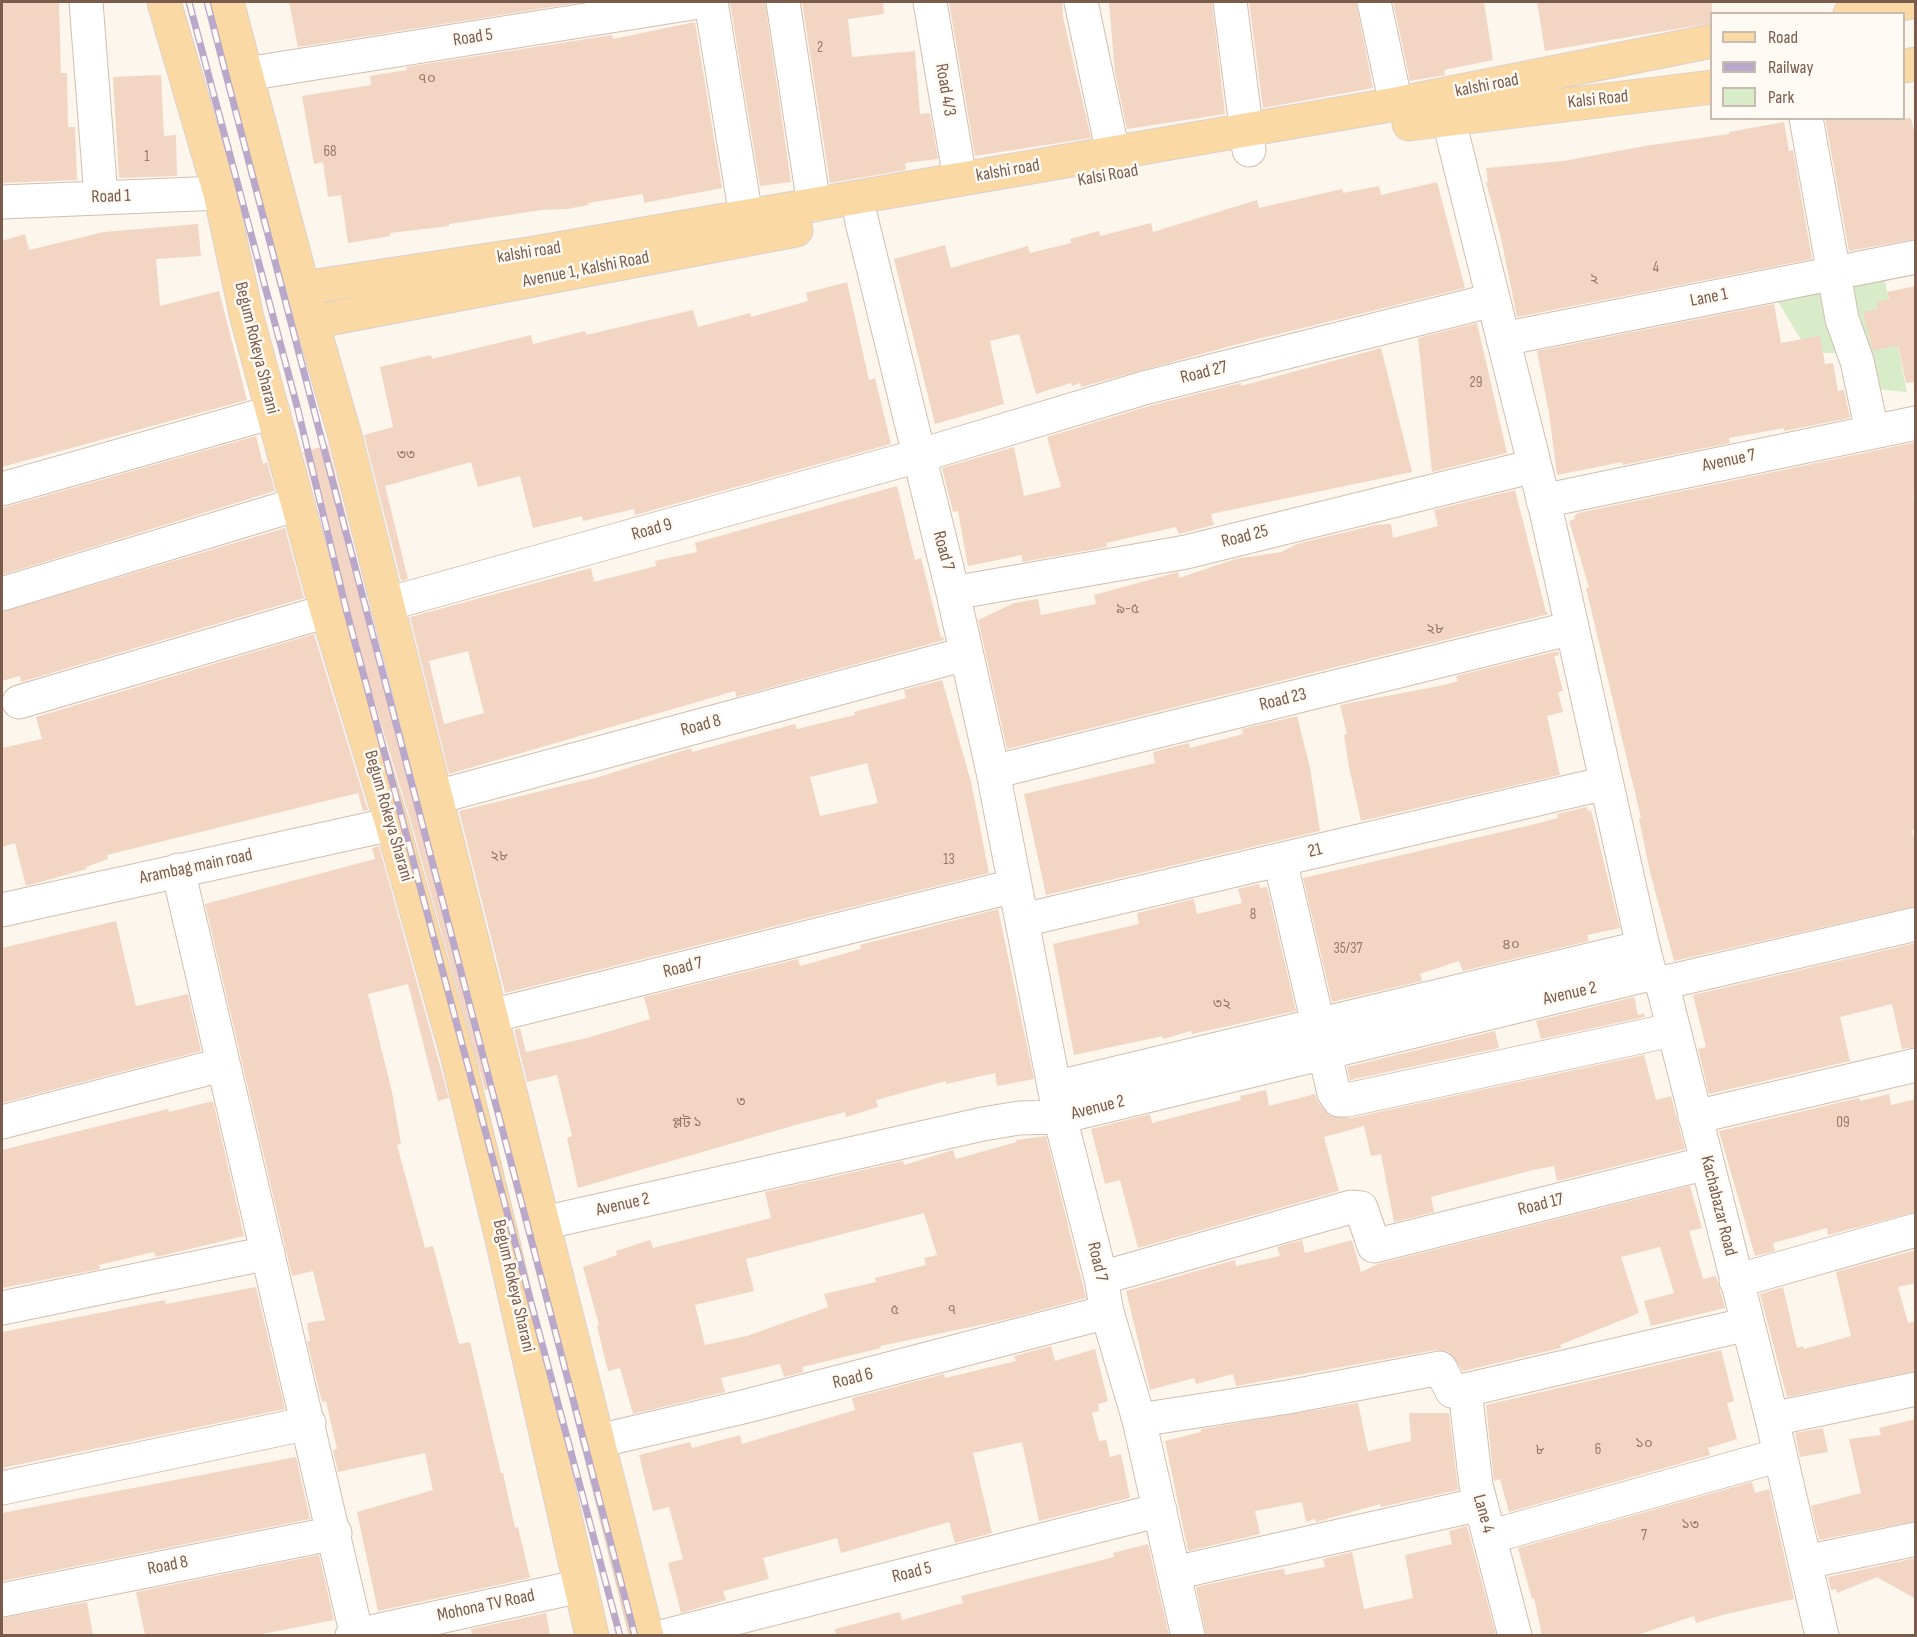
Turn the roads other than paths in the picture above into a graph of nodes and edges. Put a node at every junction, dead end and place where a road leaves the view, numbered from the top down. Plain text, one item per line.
1 (86, 2) edge
2 (164, 2) edge
3 (227, 2) edge
4 (699, 2) edge
5 (711, 2) edge
6 (783, 2) edge
7 (930, 2) edge
8 (1081, 2) edge
9 (1230, 2) edge
10 (1374, 2) edge
11 (1910, 2) edge
12 (1860, 12) edge
13 (1710, 41) edge
14 (246, 74) junction
15 (1710, 87) edge
16 (1396, 104) junction
17 (1448, 117) junction
18 (1806, 120) edge
19 (1247, 140) junction
20 (1113, 153) junction
21 (960, 179) junction
22 (220, 193) junction
23 (101, 197) junction
24 (2, 202) edge
25 (814, 205) junction
26 (746, 216) junction
27 (861, 218) junction
28 (1916, 257) edge
29 (1834, 273) junction
30 (303, 288) junction
31 (1493, 300) junction
32 (312, 322) junction
33 (1503, 339) junction
34 (273, 412) junction
35 (1916, 423) edge
36 (1872, 430) junction
37 (918, 456) junction
38 (1534, 466) junction
39 (2, 489) edge
40 (1543, 501) junction
41 (298, 504) junction
42 (953, 593) junction
43 (2, 594) edge
44 (387, 604) junction
45 (327, 611) junction
46 (1572, 628) junction
47 (965, 654) junction
48 (19, 702) dead end
49 (993, 772) junction
50 (1606, 783) junction
51 (437, 797) junction
52 (392, 824) junction
53 (1280, 860) junction
54 (178, 870) junction
55 (1014, 886) junction
56 (2, 910) edge
57 (1023, 920) junction
58 (1916, 924) edge
59 (1652, 968) junction
60 (491, 1016) junction
61 (1672, 1030) junction
62 (1321, 1039) junction
63 (221, 1065) junction
64 (1916, 1065) edge
65 (1057, 1103) junction
66 (1695, 1117) junction
67 (2, 1122) edge
68 (1707, 1163) junction
69 (543, 1223) junction
70 (1916, 1230) edge
71 (268, 1253) junction
72 (1101, 1278) junction
73 (1736, 1281) junction
74 (2, 1308) edge
75 (1107, 1312) junction
76 (1748, 1324) junction
77 (1916, 1389) edge
78 (1465, 1390) junction
79 (1772, 1419) junction
80 (1139, 1420) junction
81 (309, 1423) junction
82 (598, 1441) junction
83 (1780, 1455) junction
84 (2, 1488) edge
85 (1481, 1504) junction
86 (1160, 1510) junction
87 (335, 1533) junction
88 (1489, 1537) junction
89 (1916, 1539) edge
90 (1806, 1562) junction
91 (1174, 1573) junction
92 (581, 1586) junction
93 (2, 1600) edge
94 (355, 1635) edge
95 (592, 1635) edge
96 (647, 1635) edge
97 (665, 1635) edge
98 (1188, 1635) edge
99 (1515, 1635) edge
100 (1822, 1635) edge

1 - 23 street
2 - 22 main road, Begum Rokeya Sharani
3 - 14 main road
4 - 14 street, Road 5
5 - 26 street
6 - 25 street
7 - 21 street, Road 4/3
8 - 20 street
9 - 19 street
10 - 16 street
11 - 12 main road
13 - 16 main road, kalshi road
14 - 30 main road
15 - 17 main road, Kalsi Road
16 - 19 main road, kalshi road
17 - 19 main road, Kalsi Road
17 - 31 street, Kachabazar Road
18 - 29 street
19 - 20 main road, kalshi road
19 - 27 main road, Kalsi Road
20 - 21 main road, kalshi road
21 - 25 main road, kalshi road
22 - 23 street, Road 1
22 - 34 main road, Begum Rokeya Sharani
23 - 24 street, Road 1
25 - 26 main road, kalshi road
26 - 30 main road, kalshi road
27 - 32 main road, Avenue 1, Kalshi Road
27 - 37 street, Road 7
28 - 29 street, Lane 1
29 - 33 street, Lane 1
29 - 36 street
30 - 32 main road
31 - 33 street, Kachabazar Road
31 - 37 street, Road 27
32 - 44 main road
33 - 38 street, Kachabazar Road
34 - 39 street
34 - 41 main road, Begum Rokeya Sharani
35 - 36 street, Avenue 7
36 - 40 street, Avenue 7
37 - 42 street, Road 7
37 - 44 street, Road 9
38 - 40 street, Kachabazar Road
38 - 42 street, Road 25
40 - 46 street, Kachabazar Road
41 - 43 street
41 - 45 main road, Begum Rokeya Sharani
42 - 47 street, Road 7
44 - 51 main road
45 - 48 street
45 - 52 main road, Begum Rokeya Sharani
46 - 49 street, Road 23
46 - 50 street, Kachabazar Road
47 - 49 street, Road 7
47 - 51 street, Road 8
49 - 55 street, Road 7
50 - 53 street, 21
50 - 59 street, Kachabazar Road
51 - 60 main road
52 - 54 street, Arambag main road
52 - 92 main road, Begum Rokeya Sharani
53 - 57 street, 21
53 - 62 street
54 - 56 street, Arambag main road
54 - 63 street
55 - 57 street, Road 7
55 - 60 street, Road 7
57 - 65 street, Road 7
58 - 59 street, Avenue 2
59 - 61 street, Kachabazar Road
59 - 62 street, Avenue 2
60 - 69 main road
61 - 62 street
61 - 66 street, Kachabazar Road
62 - 65 street, Avenue 2
63 - 67 street
63 - 71 street
64 - 66 street
65 - 69 street, Avenue 2
65 - 72 street, Road 7
66 - 68 street, Kachabazar Road
68 - 72 street, Road 17
68 - 73 street, Kachabazar Road
69 - 82 main road
70 - 73 street
71 - 74 street
71 - 81 street
72 - 75 street, Road 7
73 - 76 street, Kachabazar Road
75 - 80 street, Road 7
75 - 82 street, Road 6
76 - 78 street
76 - 79 street, Kachabazar Road
77 - 79 street
78 - 80 street
78 - 85 street, Lane 4
79 - 83 street, Kachabazar Road
80 - 86 street, Road 7
81 - 84 street
81 - 87 street
82 - 96 main road
83 - 88 street
83 - 90 street, Kachabazar Road
85 - 88 street, Lane 4
85 - 91 street
86 - 91 street, Road 7
86 - 97 street, Road 5
87 - 93 street, Road 8
87 - 94 street
88 - 99 street, Lane 4
89 - 90 street
90 - 100 street, Kachabazar Road
91 - 98 street, Road 7
92 - 94 street, Mohona TV Road
92 - 95 main road, Begum Rokeya Sharani

